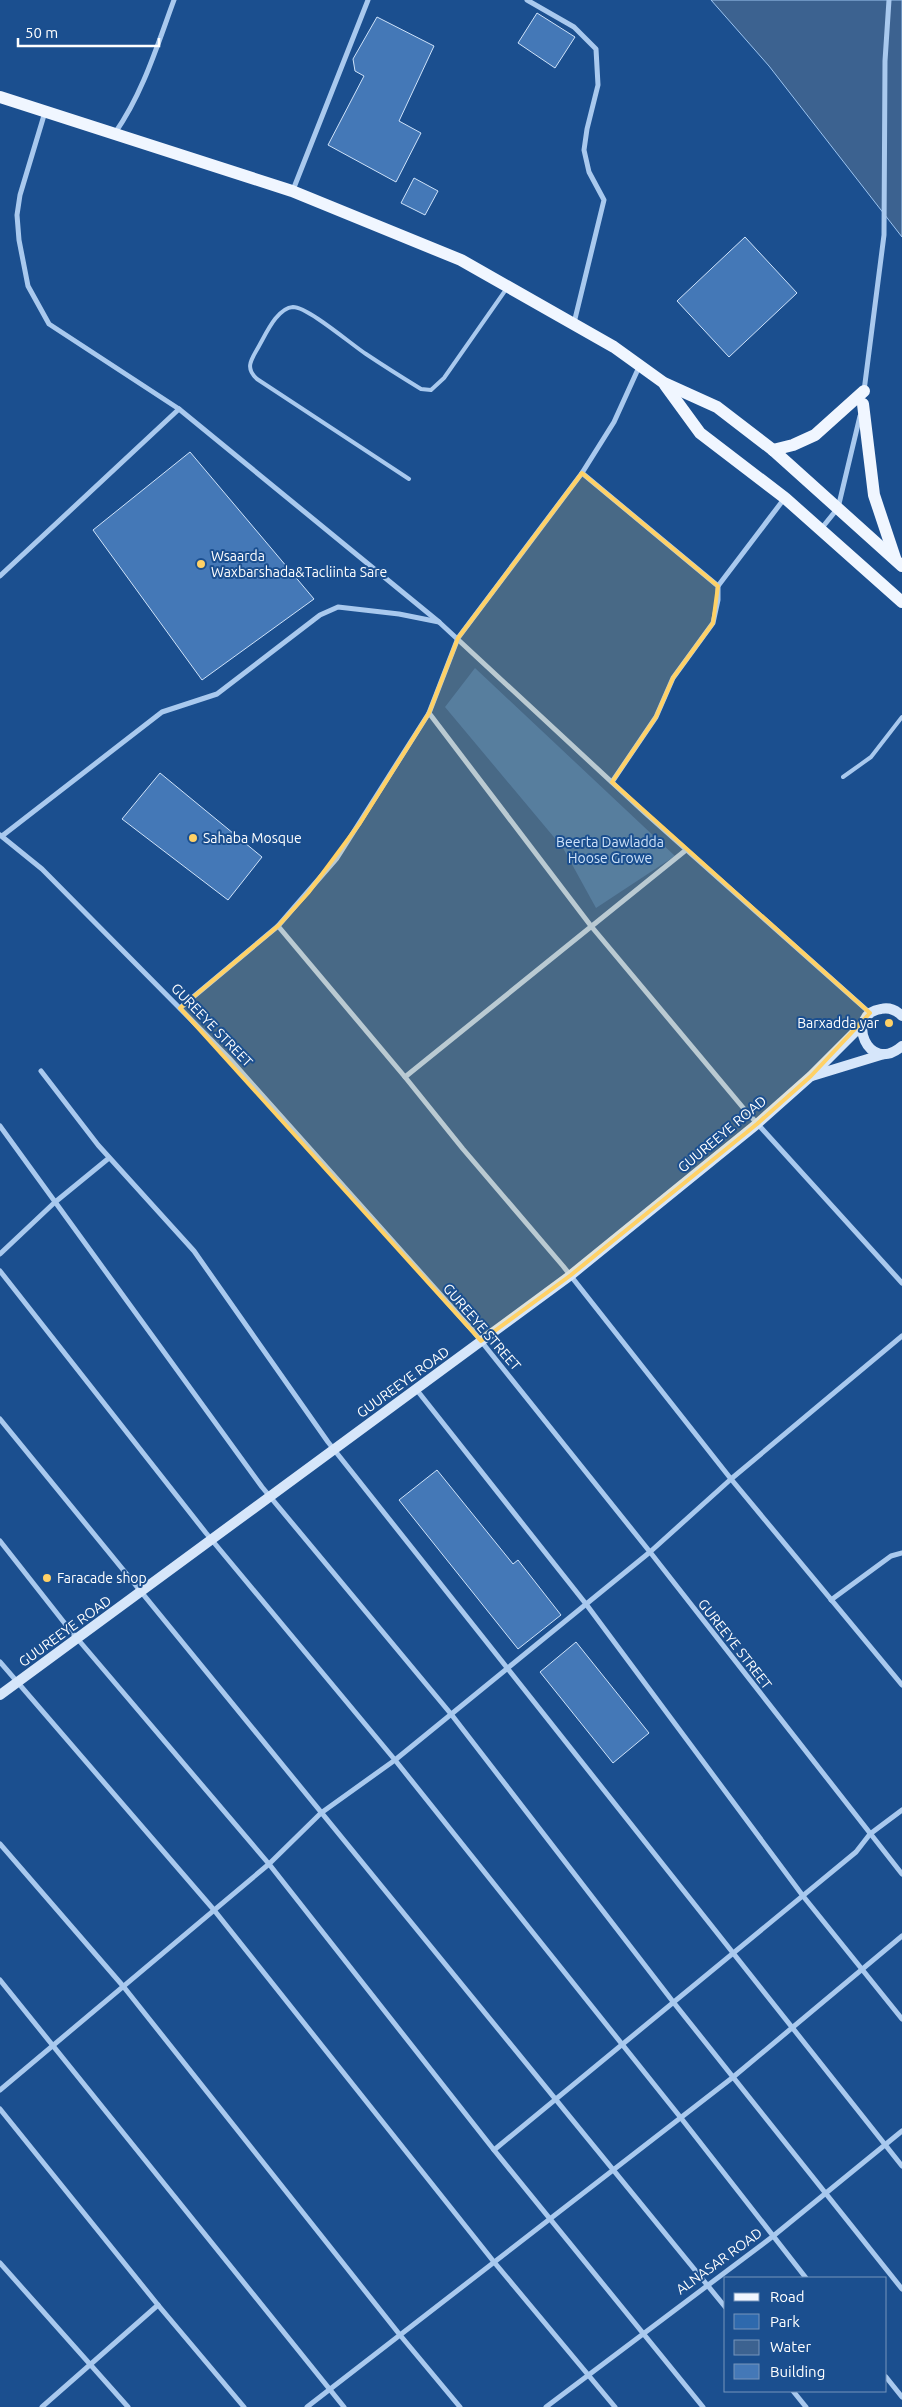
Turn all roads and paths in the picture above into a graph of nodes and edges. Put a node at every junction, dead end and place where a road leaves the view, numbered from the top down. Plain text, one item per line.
1 (174, 0) edge
2 (368, 0) edge
3 (527, 0) edge
4 (889, 0) edge
5 (0, 97) edge
6 (45, 111) junction
7 (114, 134) junction
8 (292, 191) junction
9 (508, 286) junction
10 (574, 324) junction
11 (639, 366) junction
12 (664, 383) junction
13 (864, 397) junction
14 (180, 409) junction
15 (773, 450) junction
16 (582, 473) junction
17 (409, 479) dead end
18 (785, 498) junction
19 (838, 508) junction
20 (821, 530) junction
21 (899, 563) edge
22 (0, 576) edge
23 (718, 586) junction
24 (902, 602) edge
25 (440, 622) junction
26 (458, 638) junction
27 (429, 713) junction
28 (902, 717) edge
29 (843, 777) dead end
30 (612, 782) junction
31 (1, 836) edge
32 (686, 850) junction
33 (278, 926) junction
34 (591, 926) junction
35 (902, 1004) edge
36 (180, 1008) junction
37 (891, 1009) junction
38 (870, 1014) junction
39 (902, 1016) edge
40 (863, 1024) junction
41 (902, 1046) edge
42 (884, 1054) junction
43 (40, 1071) dead end
44 (811, 1076) junction
45 (405, 1077) junction
46 (757, 1124) junction
47 (0, 1126) edge
48 (109, 1158) junction
49 (54, 1203) junction
50 (0, 1254) edge
51 (0, 1272) edge
52 (571, 1275) junction
53 (902, 1283) edge
54 (902, 1336) edge
55 (481, 1341) junction
56 (416, 1389) junction
57 (0, 1419) edge
58 (334, 1450) junction
59 (731, 1479) junction
60 (270, 1497) junction
61 (212, 1540) junction
62 (0, 1541) edge
63 (650, 1552) junction
64 (902, 1553) edge
65 (140, 1592) junction
66 (831, 1600) junction
67 (586, 1604) junction
68 (78, 1638) junction
69 (0, 1662) edge
70 (509, 1668) junction
71 (18, 1683) junction
72 (902, 1685) edge
73 (0, 1695) edge
74 (451, 1714) junction
75 (395, 1760) junction
76 (902, 1810) edge
77 (321, 1813) junction
78 (870, 1834) junction
79 (0, 1844) edge
80 (268, 1864) junction
81 (902, 1874) edge
82 (803, 1896) junction
83 (214, 1910) junction
84 (902, 1936) edge
85 (734, 1954) junction
86 (862, 1970) junction
87 (0, 1980) edge
88 (123, 1986) junction
89 (674, 2003) junction
90 (902, 2019) edge
91 (793, 2027) junction
92 (54, 2046) junction
93 (622, 2046) junction
94 (732, 2078) junction
95 (0, 2090) edge
96 (556, 2100) junction
97 (0, 2109) edge
98 (681, 2118) junction
99 (902, 2131) edge
100 (885, 2144) junction
101 (494, 2150) junction
102 (902, 2166) edge
103 (613, 2170) junction
104 (824, 2194) junction
105 (549, 2219) junction
106 (772, 2237) junction
107 (494, 2262) junction
108 (0, 2263) edge
109 (805, 2277) edge
110 (706, 2284) junction
111 (902, 2289) edge
112 (158, 2305) junction
113 (724, 2306) edge
114 (642, 2333) junction
115 (400, 2335) junction
116 (91, 2366) junction
117 (587, 2374) junction
118 (887, 2378) edge
119 (330, 2390) junction
120 (793, 2392) edge
121 (902, 2397) edge
122 (42, 2407) edge
123 (128, 2407) edge
124 (244, 2407) edge
125 (307, 2407) edge
126 (344, 2407) edge
127 (460, 2407) edge
128 (546, 2407) edge
129 (615, 2407) edge
130 (702, 2407) edge
131 (806, 2407) edge

1 - 7 street
2 - 8 street
3 - 10 street
4 - 13 street
5 - 6 main road
6 - 7 main road
6 - 14 street
7 - 8 main road
8 - 9 main road
9 - 10 main road
9 - 17 lane
10 - 11 main road
11 - 12 main road
11 - 16 street
12 - 15 main road
12 - 18 main road
13 - 15 main road
13 - 19 street
13 - 21 main road
14 - 22 street
14 - 25 street
15 - 19 main road
16 - 23 street
16 - 26 street
18 - 20 main road
18 - 23 street
19 - 20 street
19 - 21 main road
20 - 24 main road
23 - 30 street
25 - 26 street
25 - 31 street
26 - 27 street
26 - 30 street
27 - 33 street
27 - 34 street
28 - 29 lane
30 - 32 street
31 - 36 street, GUREEYE STREET
32 - 34 street
32 - 38 street
33 - 36 street
33 - 45 street
34 - 45 street
34 - 46 street
35 - 37 street
36 - 55 street, GUREEYE STREET
37 - 38 street
37 - 39 street
38 - 40 street, GUUREEYE ROAD
40 - 42 street
40 - 44 street, GUUREEYE ROAD
41 - 42 street
42 - 44 street
43 - 48 street
44 - 46 street, GUUREEYE ROAD
45 - 52 street
46 - 52 street, GUUREEYE ROAD
46 - 53 street
47 - 49 street
48 - 49 street
48 - 58 street
49 - 50 street
49 - 60 street
51 - 61 street
52 - 55 street, GUUREEYE ROAD
52 - 59 street
54 - 59 street
55 - 56 street, GUUREEYE ROAD
55 - 63 street, GUREEYE STREET
56 - 58 street, GUUREEYE ROAD
56 - 67 street
57 - 65 street
58 - 60 street, GUUREEYE ROAD
58 - 70 street
59 - 63 street
59 - 66 street
60 - 61 street, GUUREEYE ROAD
60 - 74 street
61 - 65 street, GUUREEYE ROAD
61 - 75 street
62 - 68 street
63 - 67 street
63 - 78 street, GUREEYE STREET
64 - 66 street
65 - 68 street, GUUREEYE ROAD
65 - 77 street
66 - 72 street
67 - 70 street
67 - 82 street
68 - 71 street, GUUREEYE ROAD
68 - 80 street
69 - 71 street
70 - 74 street
70 - 85 street
71 - 73 street, GUUREEYE ROAD
71 - 83 street
74 - 75 street
74 - 89 street
75 - 77 street
75 - 93 street
76 - 78 street
77 - 80 street
77 - 96 street
78 - 81 street, GUREEYE STREET
78 - 82 street
79 - 88 street
80 - 83 street
80 - 101 street
82 - 85 street
82 - 86 street
83 - 88 street
83 - 107 street
84 - 86 street
85 - 89 street
85 - 91 street
86 - 90 street
86 - 91 street
87 - 92 street
88 - 92 street
88 - 115 street
89 - 93 street
89 - 94 street
91 - 94 street
91 - 100 street
92 - 95 street
92 - 119 street
93 - 96 street
93 - 98 street
94 - 98 street
94 - 104 street
96 - 101 street
96 - 103 street
97 - 112 street
98 - 103 street
98 - 106 street
99 - 100 street, ALNASAR ROAD
100 - 102 street
100 - 104 street, ALNASAR ROAD
101 - 105 street
103 - 105 street
103 - 110 street
104 - 106 street, ALNASAR ROAD
104 - 111 street
105 - 107 street
105 - 114 street
106 - 109 street
106 - 110 street, ALNASAR ROAD
107 - 115 street
107 - 117 street
108 - 116 street
110 - 113 street
110 - 114 street, ALNASAR ROAD
112 - 116 street
112 - 124 street
114 - 117 street, ALNASAR ROAD
114 - 130 street
115 - 119 street
115 - 127 street
116 - 122 street
116 - 123 street
117 - 128 street, ALNASAR ROAD
117 - 129 street
118 - 121 street
119 - 125 street
119 - 126 street
120 - 131 street

